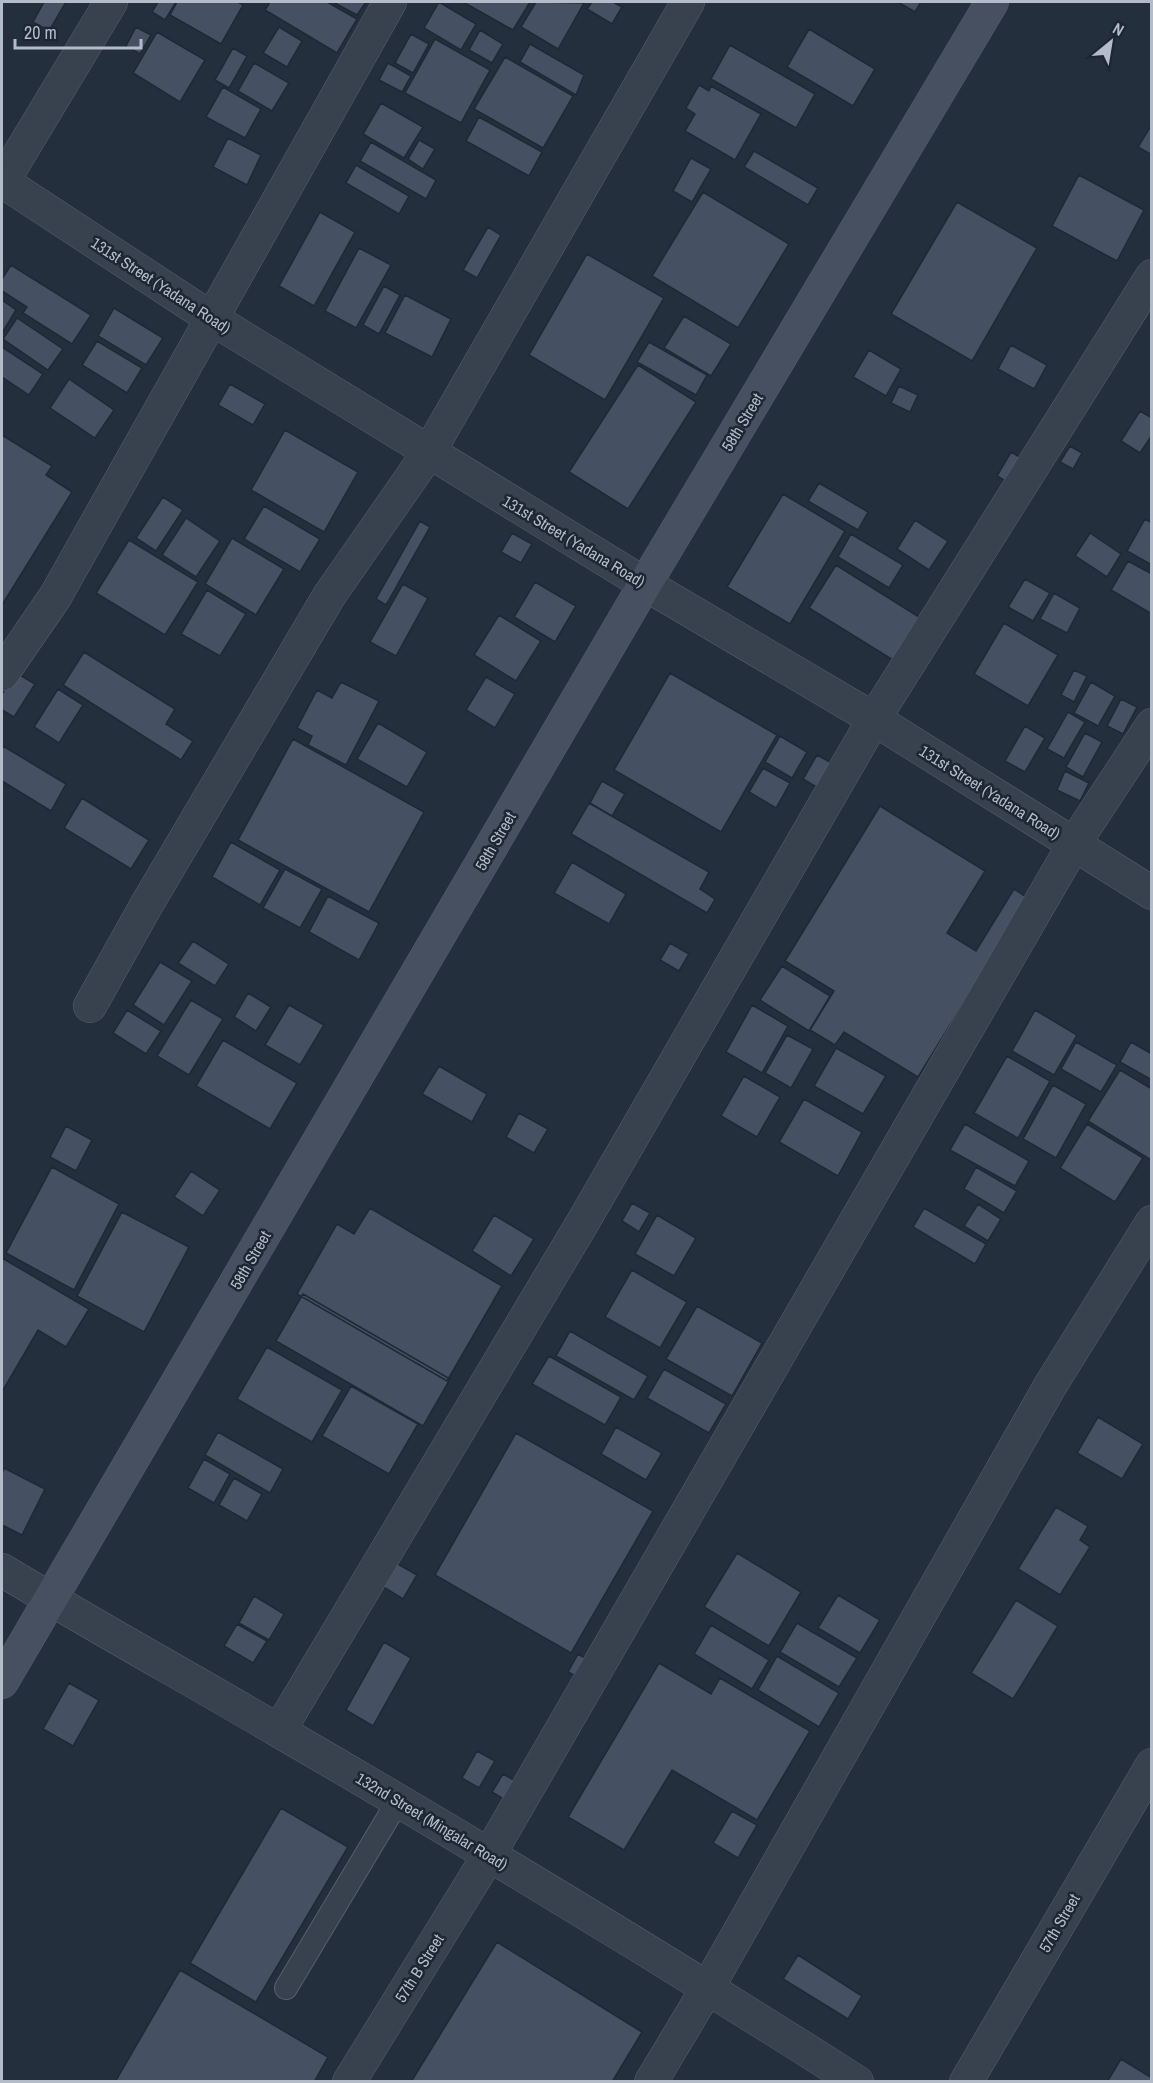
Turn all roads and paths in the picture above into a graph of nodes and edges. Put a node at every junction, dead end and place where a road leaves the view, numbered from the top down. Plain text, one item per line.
1 (111, 2) edge
2 (390, 2) edge
3 (688, 2) edge
4 (992, 2) edge
5 (2, 182) edge
6 (1152, 276) edge
7 (211, 318) junction
8 (429, 452) junction
9 (645, 584) junction
10 (2, 674) edge
11 (874, 719) junction
12 (1152, 725) edge
13 (1074, 844) junction
14 (1152, 893) edge
15 (90, 1006) dead end
16 (1152, 1222) edge
17 (2, 1570) edge
18 (51, 1600) junction
19 (2, 1682) edge
20 (279, 1731) junction
21 (1152, 1765) edge
22 (398, 1801) junction
23 (489, 1855) junction
24 (708, 1987) junction
25 (286, 1988) dead end
26 (349, 2082) edge
27 (651, 2082) edge
28 (857, 2082) edge
29 (966, 2082) edge

1 - 5 street
2 - 7 street
3 - 8 street
4 - 9 main road, 58th Street
5 - 7 street, 131st Street (Yadana Road)
6 - 11 street
7 - 8 street, 131st Street (Yadana Road)
7 - 10 street
8 - 9 street, 131st Street (Yadana Road)
8 - 15 street
9 - 11 street, 131st Street (Yadana Road)
9 - 18 main road, 58th Street
11 - 13 street, 131st Street (Yadana Road)
11 - 20 street
12 - 13 street, 57th B Street
13 - 14 street, 131st Street (Yadana Road)
13 - 23 street, 57th B Street
16 - 24 street
17 - 18 street, 132nd Street (Mingalar Road)
18 - 19 main road, 58th Street
18 - 20 street, 132nd Street (Mingalar Road)
20 - 22 street, 132nd Street (Mingalar Road)
21 - 29 street, 57th Street
22 - 23 street, 132nd Street (Mingalar Road)
22 - 25 lane
23 - 24 street, 132nd Street (Mingalar Road)
23 - 26 street, 57th B Street
24 - 27 street
24 - 28 street, 132nd Street (Mingalar Road)

